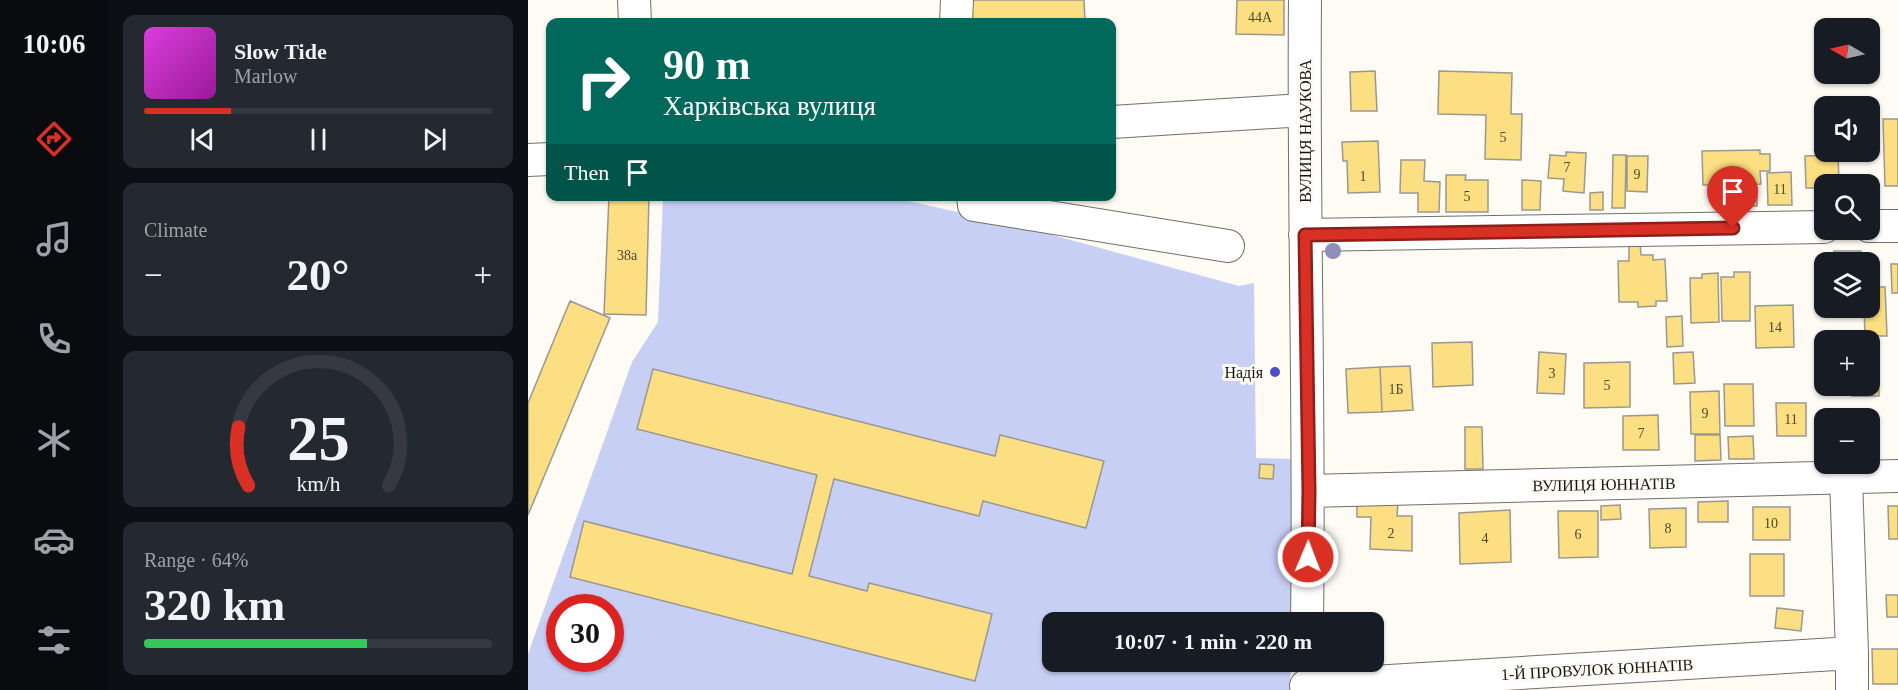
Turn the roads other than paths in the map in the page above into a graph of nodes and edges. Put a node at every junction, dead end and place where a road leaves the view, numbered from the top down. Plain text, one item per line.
1 (634, 0) edge
2 (957, 0) edge
3 (1305, 0) edge
4 (635, 18) edge
5 (956, 18) edge
6 (1304, 110) junction
7 (1116, 122) edge
8 (546, 159) edge
9 (528, 160) edge
10 (974, 201) edge
11 (1880, 226) edge
12 (1898, 226) edge
13 (1814, 227) edge
14 (1305, 235) junction
15 (1228, 246) dead end
16 (1898, 476) edge
17 (1846, 478) junction
18 (1309, 491) junction
19 (1307, 612) edge
20 (1852, 653) junction
21 (1306, 679) edge
22 (1852, 690) edge

1 - 4 street
2 - 5 street
3 - 6 street, ВУЛИЦЯ НАУКОВА
6 - 7 street
6 - 14 street, ВУЛИЦЯ НАУКОВА
8 - 9 street
10 - 15 street
11 - 12 street
13 - 14 street
14 - 18 street, ВУЛИЦЯ НАУКОВА
16 - 17 street, ВУЛИЦЯ ЮННАТІВ
17 - 18 street, ВУЛИЦЯ ЮННАТІВ
17 - 20 street
18 - 19 street, ВУЛИЦЯ НАУКОВА
20 - 21 street, 1-Й ПРОВУЛОК ЮННАТІВ
20 - 22 street

